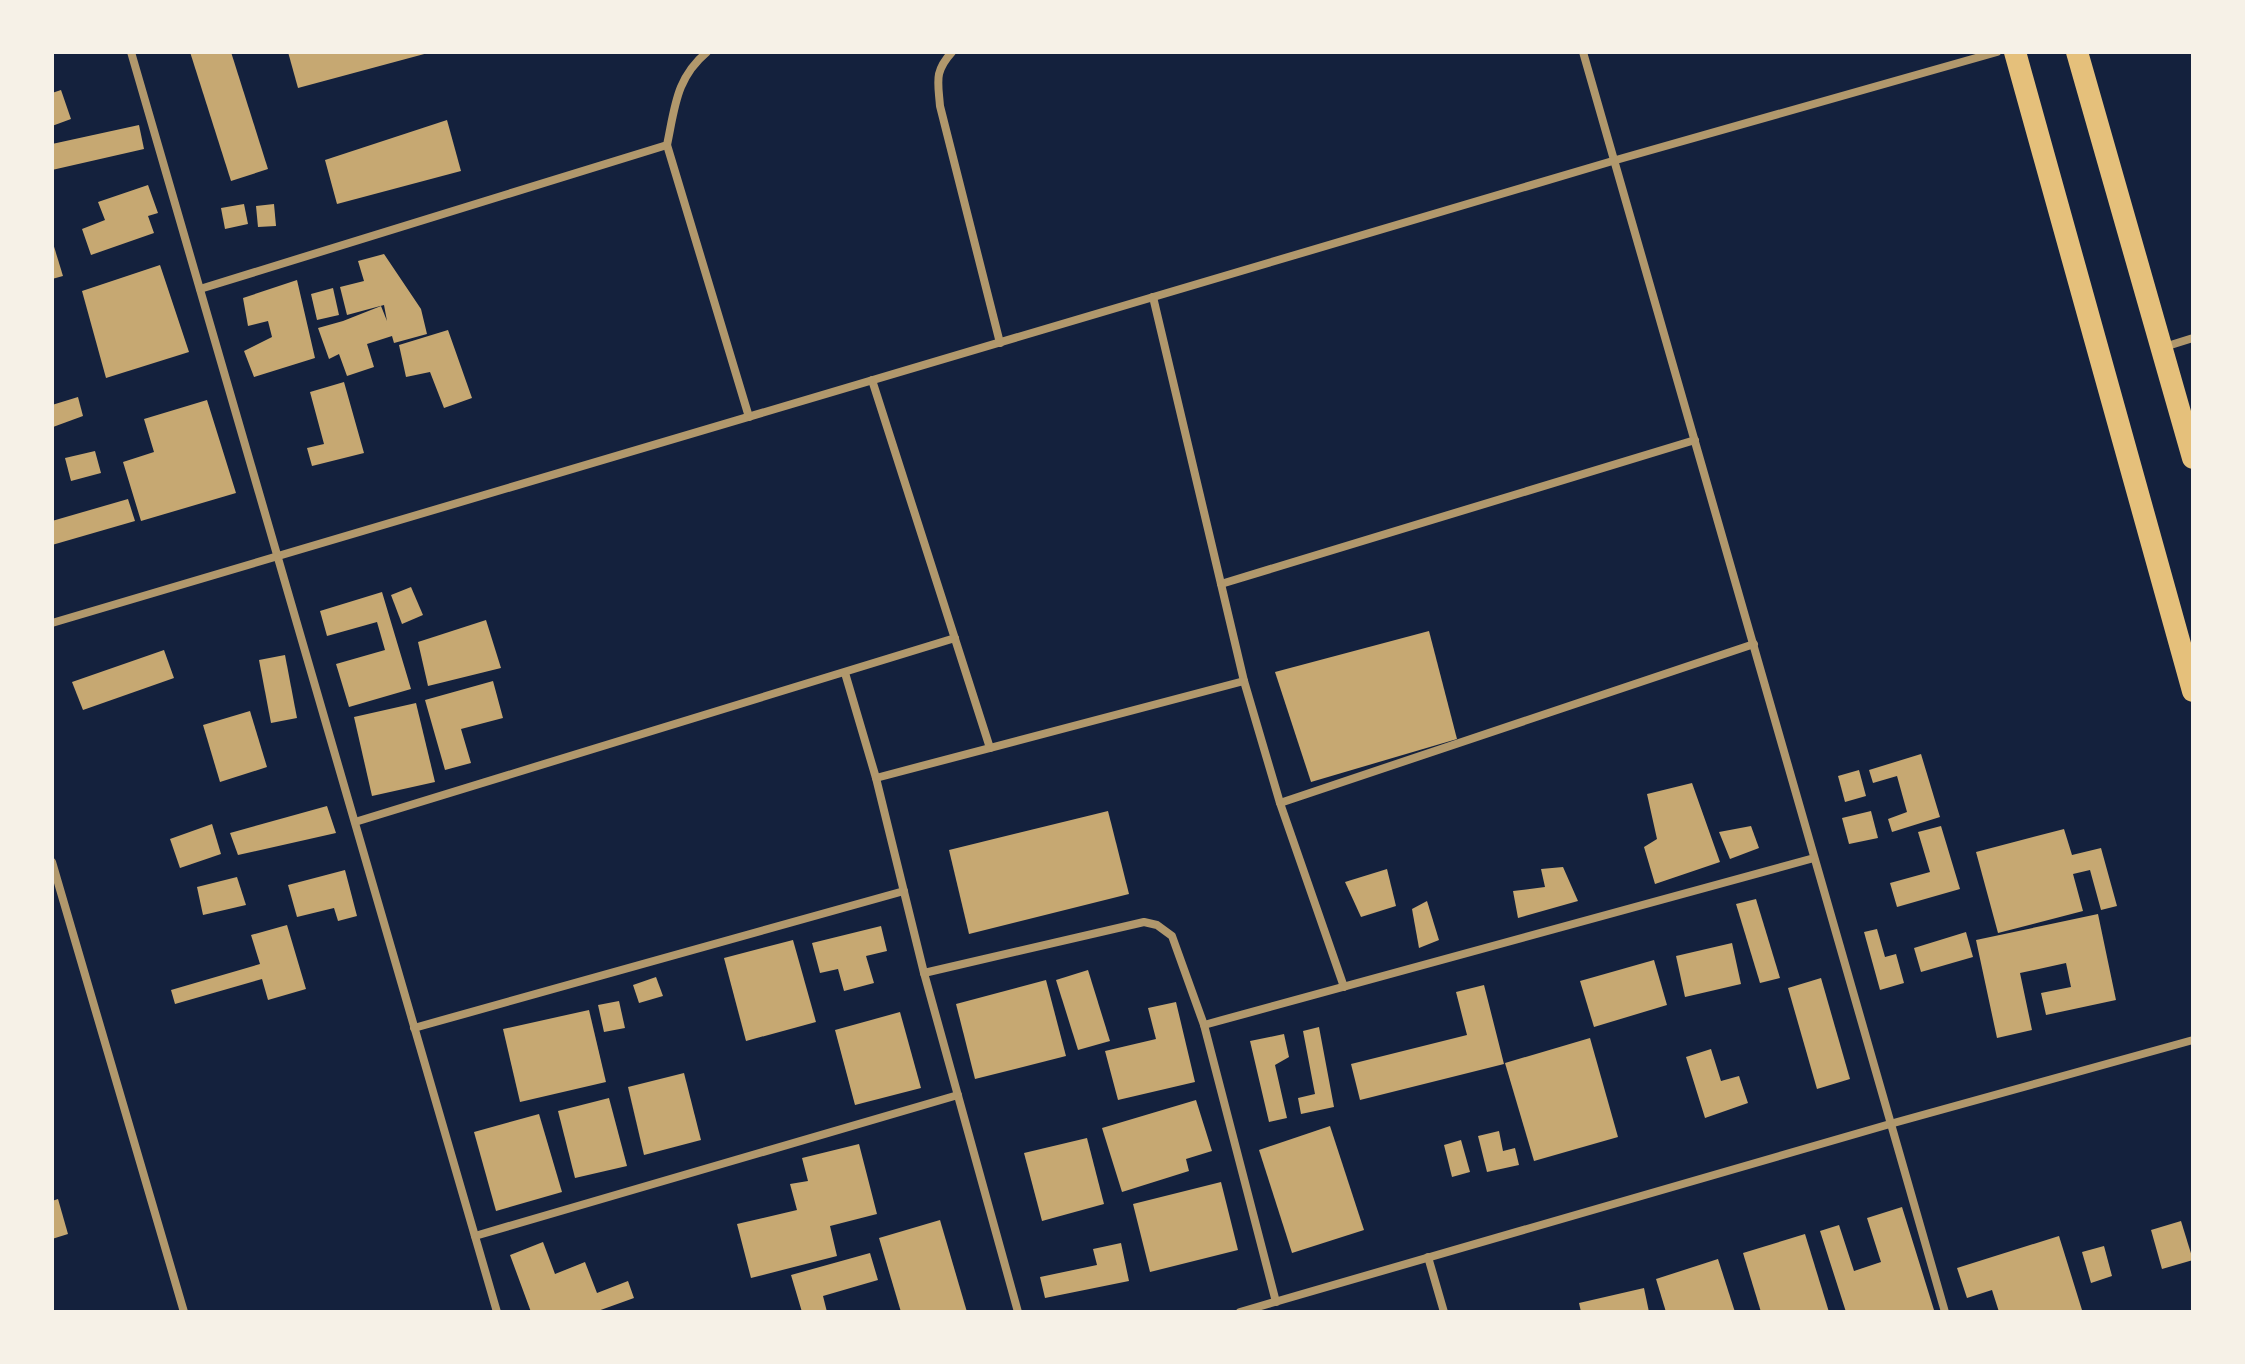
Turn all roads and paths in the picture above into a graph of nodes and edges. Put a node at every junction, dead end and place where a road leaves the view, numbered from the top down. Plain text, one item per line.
1 (131, 52) edge
2 (707, 52) edge
3 (952, 52) edge
4 (1583, 52) edge
5 (1997, 52) edge
6 (2015, 52) edge
7 (2077, 52) edge
8 (667, 145) junction
9 (1616, 160) junction
10 (200, 289) junction
11 (1153, 297) junction
12 (2193, 338) edge
13 (1000, 343) junction
14 (2161, 348) junction
15 (872, 380) junction
16 (749, 417) junction
17 (1695, 440) junction
18 (2193, 458) edge
19 (277, 556) junction
20 (1221, 584) junction
21 (52, 623) edge
22 (955, 638) junction
23 (1754, 644) junction
24 (845, 673) junction
25 (1244, 681) junction
26 (2193, 691) edge
27 (990, 748) junction
28 (876, 778) junction
29 (1280, 803) junction
30 (355, 822) junction
31 (1814, 858) junction
32 (52, 862) edge
33 (904, 891) junction
34 (924, 973) junction
35 (1344, 987) junction
36 (1204, 1025) junction
37 (414, 1028) junction
38 (2193, 1040) edge
39 (958, 1095) junction
40 (1890, 1124) junction
41 (475, 1236) junction
42 (1428, 1257) junction
43 (1276, 1302) junction
44 (184, 1312) edge
45 (497, 1312) edge
46 (1018, 1312) edge
47 (1240, 1312) edge
48 (1444, 1312) edge
49 (1945, 1312) edge

1 - 10 street
2 - 8 street
3 - 13 street
4 - 9 street
5 - 9 street
6 - 26 highway
7 - 14 highway
8 - 10 street
8 - 16 street
9 - 11 street
9 - 17 street
10 - 19 street
11 - 13 street
11 - 20 street
12 - 14 street
13 - 15 street
14 - 18 highway
15 - 16 street
15 - 22 street
16 - 19 street
17 - 20 street
17 - 23 street
19 - 21 street
19 - 30 street
20 - 25 street
22 - 24 street
22 - 27 street
23 - 29 street
23 - 31 street
24 - 28 street
24 - 30 street
25 - 27 street
25 - 29 street
27 - 28 street
28 - 33 street
29 - 35 street
30 - 37 street
31 - 35 street
31 - 40 street
32 - 44 street
33 - 34 street
33 - 37 street
34 - 36 street
34 - 39 street
35 - 36 street
36 - 43 street
37 - 41 street
38 - 40 street
39 - 41 street
39 - 46 street
40 - 42 street
40 - 49 street
41 - 45 street
42 - 43 street
42 - 48 street
43 - 47 street

